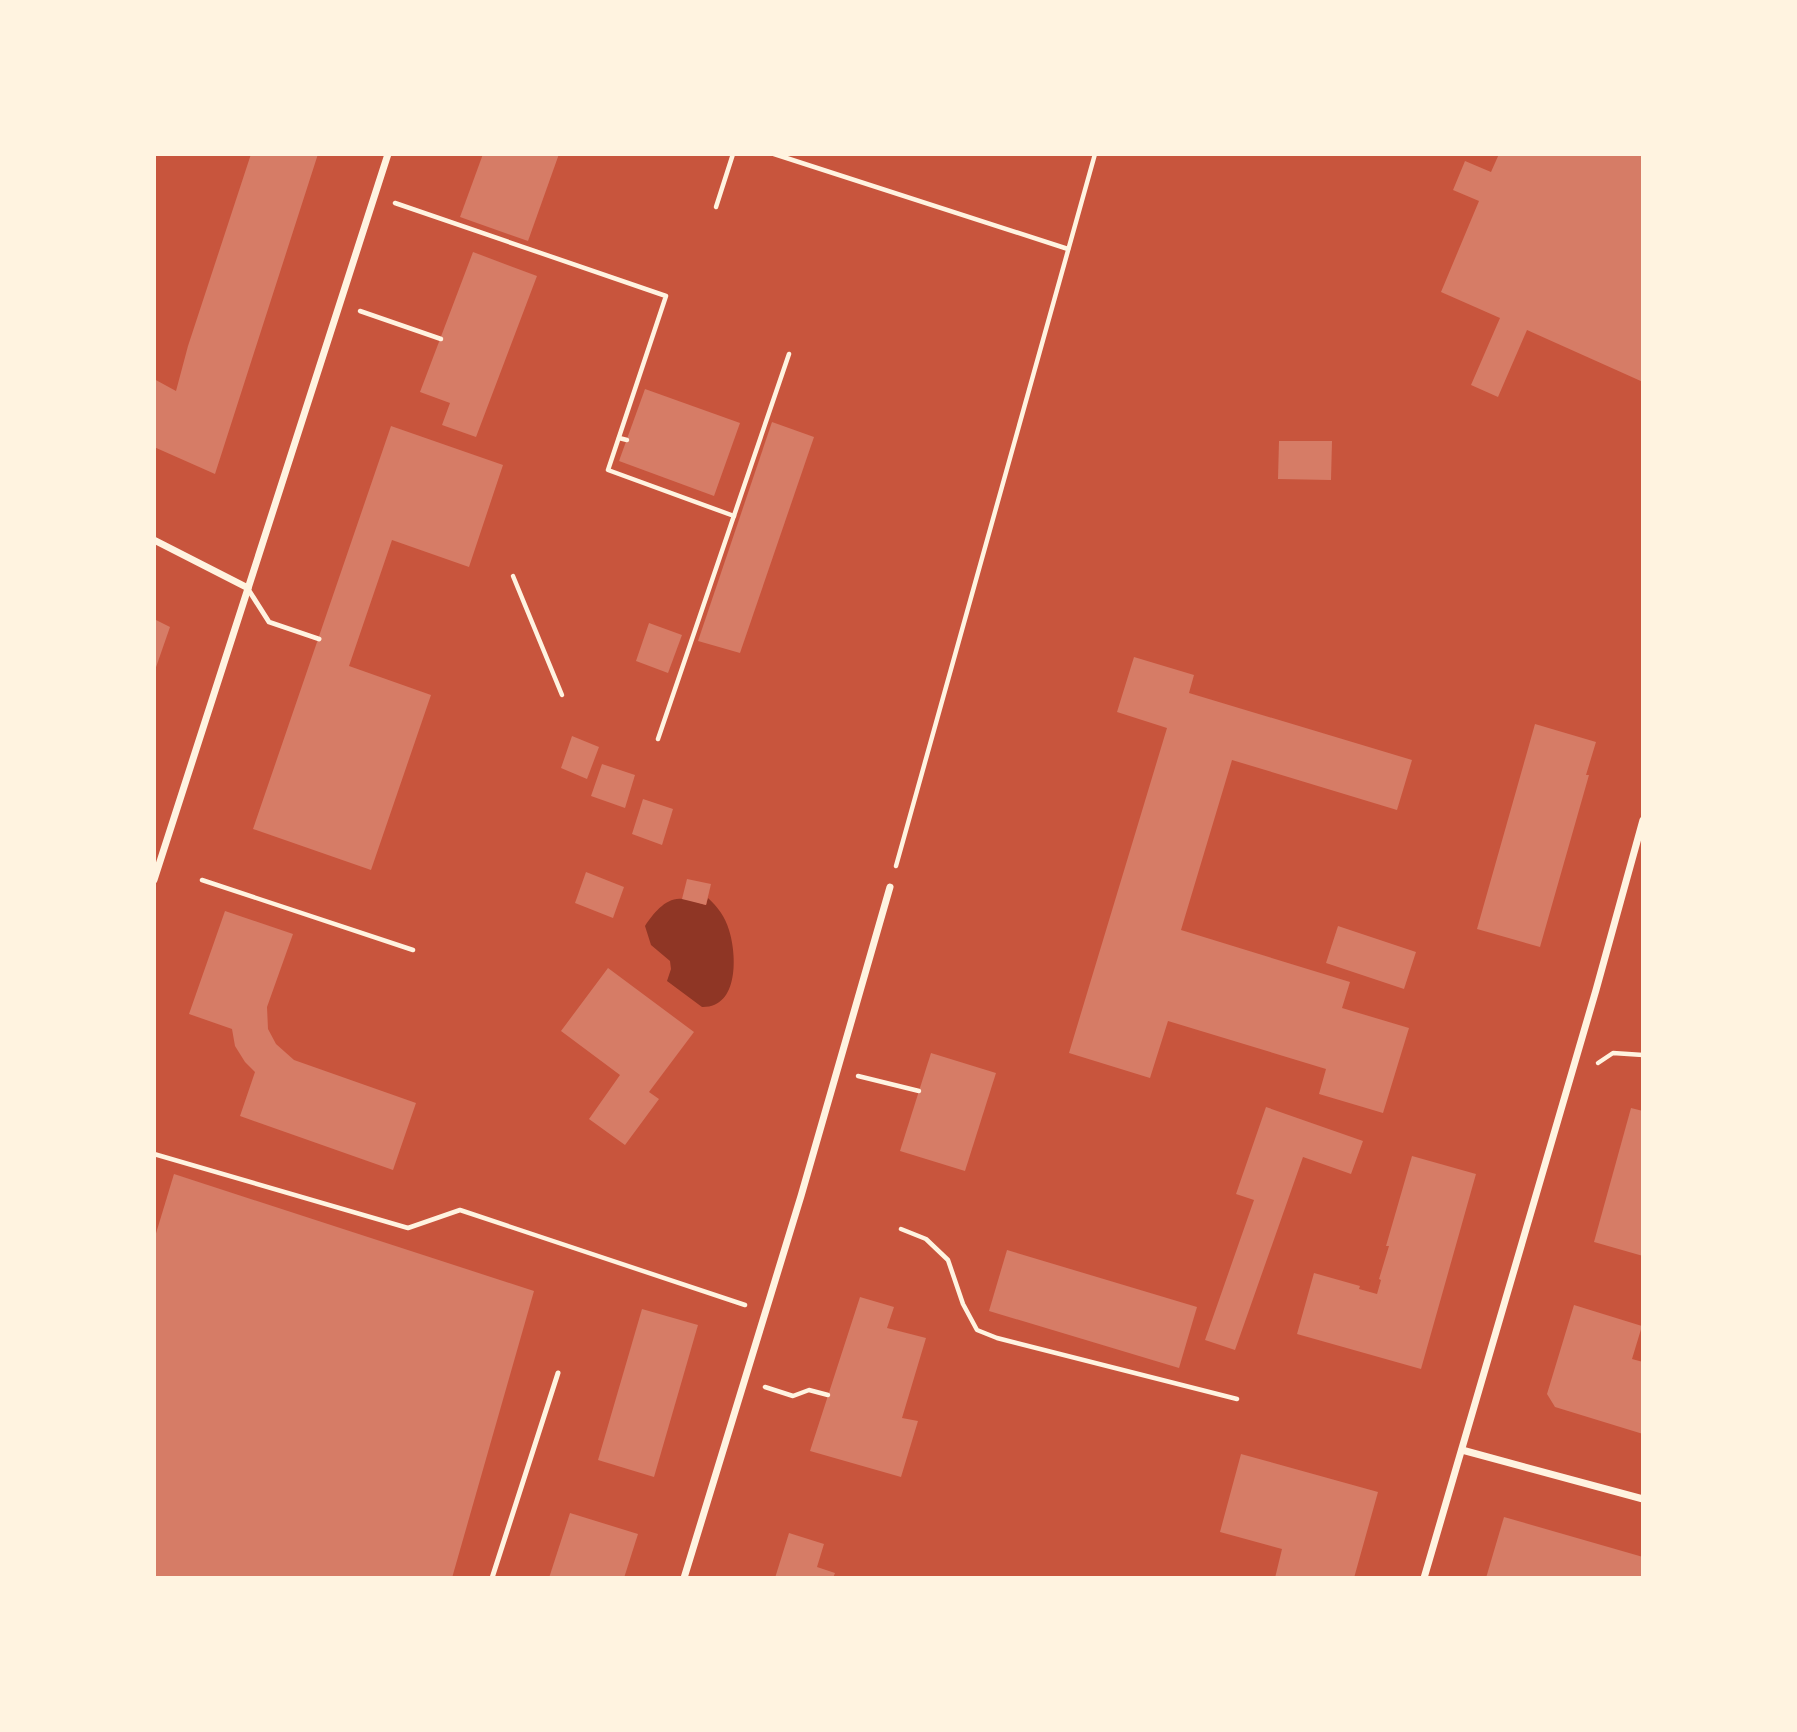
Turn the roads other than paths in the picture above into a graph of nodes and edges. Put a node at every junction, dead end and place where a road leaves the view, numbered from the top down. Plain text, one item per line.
1 (388, 154) edge
2 (154, 540) edge
3 (248, 588) junction
4 (319, 639) dead end
5 (1643, 820) edge
6 (154, 880) edge
7 (890, 887) road end
8 (558, 1373) dead end
9 (1462, 1450) junction
10 (1643, 1499) edge
11 (492, 1578) edge
12 (684, 1578) edge
13 (1424, 1578) edge

1 - 3 street
2 - 3 street
3 - 4 lane
3 - 6 street
5 - 9 street
7 - 12 street
8 - 11 lane
9 - 10 street
9 - 13 street

